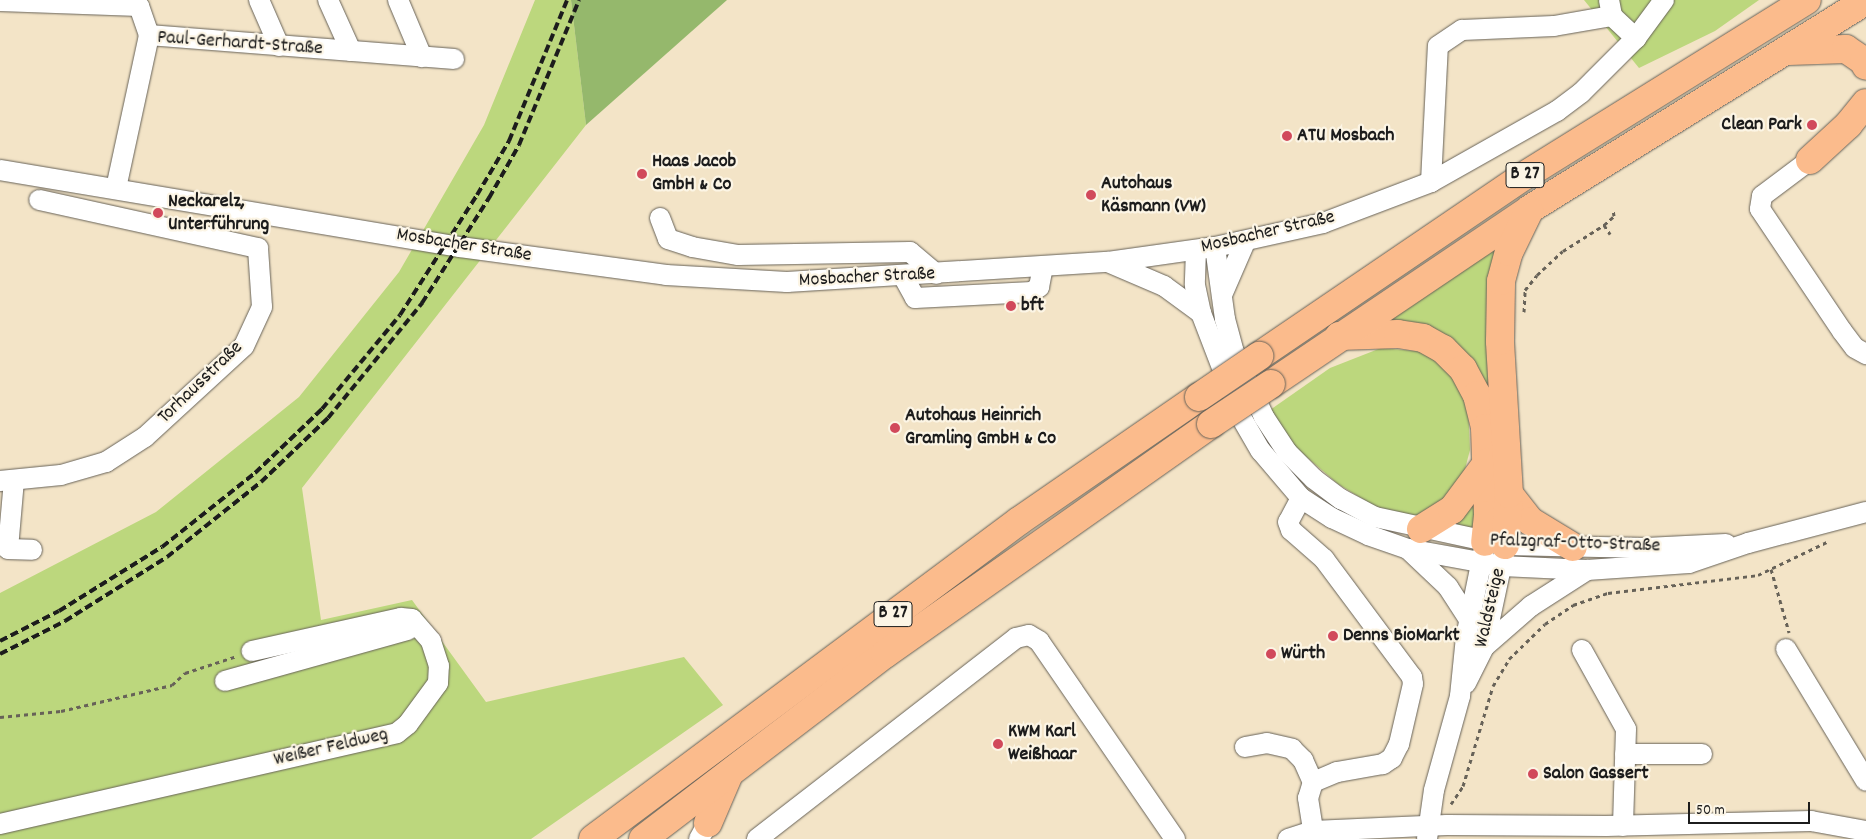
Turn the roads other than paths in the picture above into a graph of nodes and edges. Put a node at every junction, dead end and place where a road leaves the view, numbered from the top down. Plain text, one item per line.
1 (259, 0) edge
2 (328, 0) edge
3 (398, 0) edge
4 (1664, 0) edge
5 (0, 1) edge
6 (1866, 1) edge
7 (1802, 2) edge
8 (1611, 8) edge
9 (149, 35) junction
10 (1636, 38) junction
11 (279, 46) junction
12 (351, 51) junction
13 (1785, 52) junction
14 (422, 57) junction
15 (454, 59) dead end
16 (1866, 66) edge
17 (1866, 103) edge
18 (1866, 125) edge
19 (1810, 160) junction
20 (0, 170) edge
21 (1431, 182) junction
22 (116, 188) junction
23 (40, 200) dead end
24 (1530, 209) junction
25 (660, 218) dead end
26 (1245, 242) junction
27 (1205, 249) junction
28 (1108, 262) junction
29 (1044, 267) junction
30 (936, 274) junction
31 (903, 276) junction
32 (1221, 297) junction
33 (1201, 313) junction
34 (1339, 336) junction
35 (1866, 354) edge
36 (1487, 463) junction
37 (7, 481) edge
38 (1508, 494) junction
39 (1301, 498) junction
40 (1866, 512) edge
41 (1415, 539) junction
42 (1748, 542) junction
43 (1573, 547) junction
44 (32, 550) dead end
45 (1494, 554) junction
46 (1587, 570) junction
47 (1470, 621) junction
48 (421, 627) junction
49 (1484, 647) junction
50 (1786, 649) road end
51 (1582, 650) dead end
52 (252, 652) road end
53 (225, 681) dead end
54 (1460, 696) junction
55 (1245, 747) dead end
56 (1625, 754) junction
57 (1702, 754) dead end
58 (730, 770) junction
59 (1866, 781) edge
60 (1313, 782) junction
61 (0, 824) edge
62 (1864, 824) edge
63 (1623, 826) junction
64 (703, 831) edge
65 (1313, 831) junction
66 (1427, 832) edge
67 (1597, 833) edge
68 (593, 839) edge
69 (643, 839) edge
70 (756, 839) edge
71 (1174, 839) edge
72 (1288, 839) edge

1 - 11 street
2 - 12 street
3 - 14 street
4 - 10 street, Mosbacher Straße
5 - 9 street
6 - 13 highway, B 27
7 - 68 highway, B 27, bridge
8 - 10 street
8 - 21 street
9 - 11 street, Paul-Gerhardt-Straße
9 - 22 street, Paul-Gerhardt-Straße
10 - 21 street, Mosbacher Straße / B 27
11 - 12 street, Paul-Gerhardt-Straße
12 - 14 street, Paul-Gerhardt-Straße
13 - 16 highway
13 - 24 highway, B 27
14 - 15 street, Paul-Gerhardt-Straße
17 - 19 highway
18 - 19 highway
19 - 35 street
20 - 22 street, Mosbacher Straße
21 - 26 street, Mosbacher Straße / B 27
22 - 31 street, Mosbacher Straße
23 - 37 street, Torhausstraße
24 - 34 highway, B 27
24 - 38 highway
25 - 30 street
26 - 27 street, Mosbacher Straße / B 27
26 - 32 street
27 - 28 street, Mosbacher Straße
27 - 32 street, Pfalzgraf-Otto-Straße
27 - 33 street, Pfalzgraf-Otto-Straße
28 - 29 street, Mosbacher Straße
28 - 33 street
29 - 30 street, Mosbacher Straße
29 - 31 street
30 - 31 street, Mosbacher Straße
32 - 41 street, Pfalzgraf-Otto-Straße
33 - 39 street, Pfalzgraf-Otto-Straße
34 - 36 highway
34 - 58 highway, B 27, bridge
36 - 41 highway
36 - 45 highway
37 - 44 street
38 - 43 highway
38 - 45 highway
39 - 41 street, Pfalzgraf-Otto-Straße
39 - 60 street
40 - 42 street, Pfalzgraf-Otto-Straße
41 - 45 street, Pfalzgraf-Otto-Straße
41 - 47 street
42 - 43 street, Pfalzgraf-Otto-Straße
42 - 46 street, Pfalzgraf-Otto-Straße
43 - 45 street, Pfalzgraf-Otto-Straße
45 - 46 street, Pfalzgraf-Otto-Straße
45 - 47 street, Waldsteige
45 - 49 street, Waldsteige
46 - 49 street
47 - 54 street, Waldsteige
48 - 52 street
48 - 53 street
48 - 61 street, Weißer Feldweg
49 - 54 street, Waldsteige
50 - 59 street
51 - 56 street
54 - 66 street, Waldsteige
55 - 60 street
56 - 57 street
56 - 63 street
58 - 64 highway
58 - 69 highway, B 27
60 - 65 street
62 - 63 street
63 - 67 street
65 - 66 street
65 - 72 street
66 - 67 street
70 - 71 street

